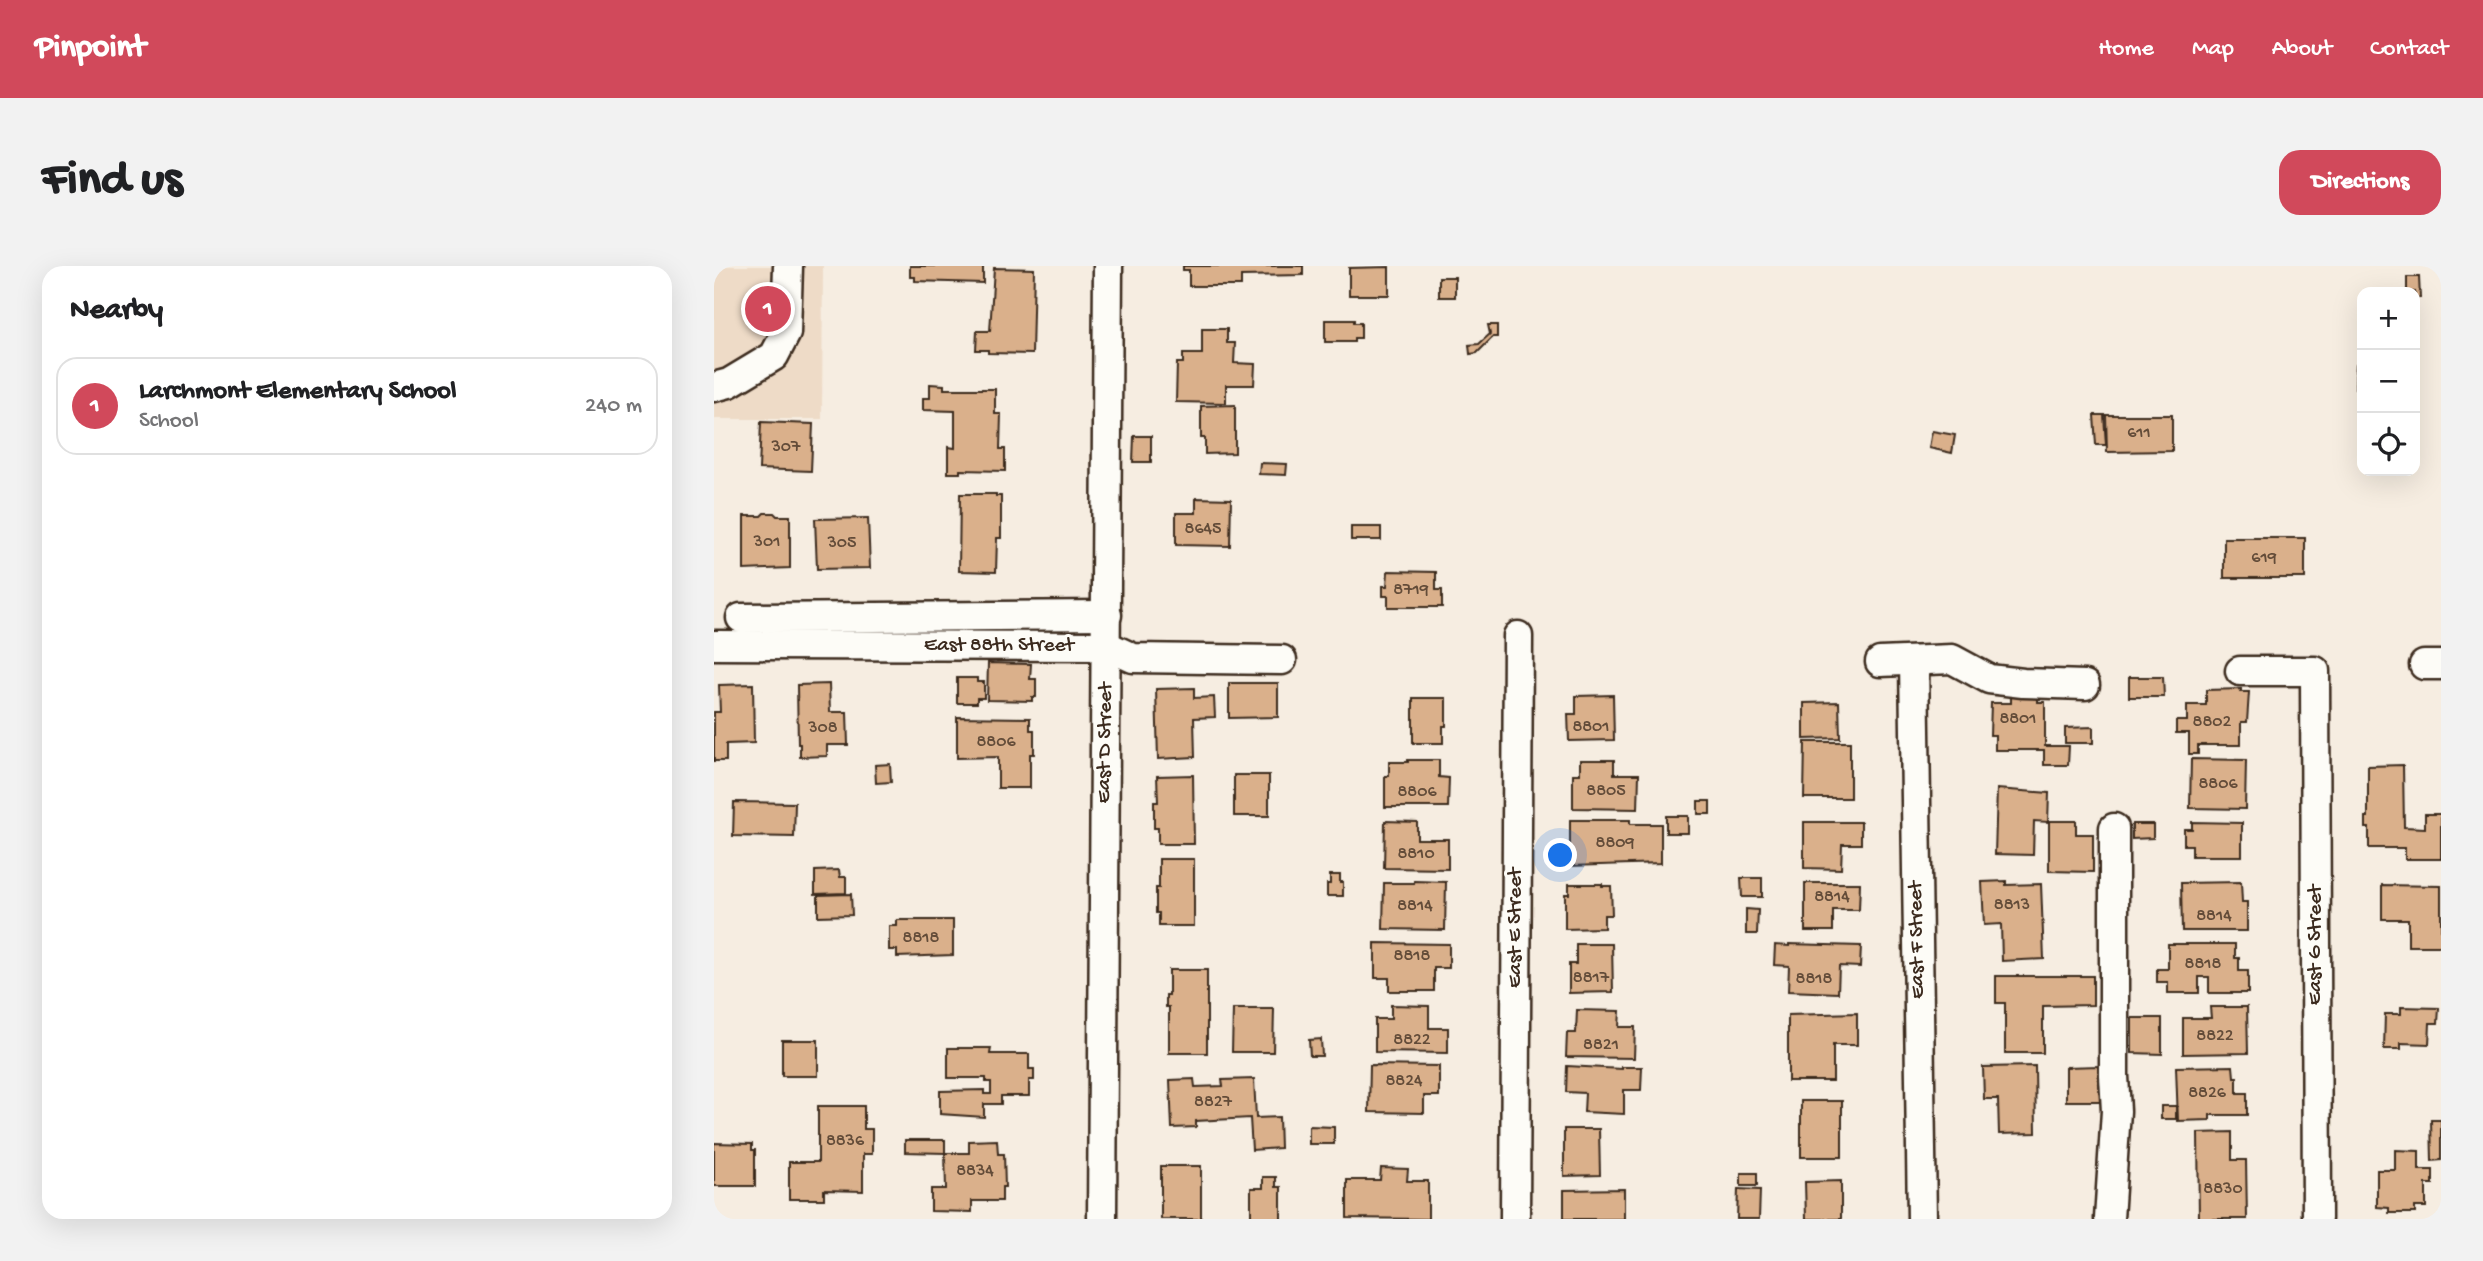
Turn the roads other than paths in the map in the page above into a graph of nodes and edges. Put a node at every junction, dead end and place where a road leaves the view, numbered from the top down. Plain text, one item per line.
1 (788, 266) edge
2 (1108, 266) edge
3 (714, 387) edge
4 (1107, 615) junction
5 (741, 618) dead end
6 (1518, 636) dead end
7 (714, 645) edge
8 (1107, 646) junction
9 (1282, 660) dead end
10 (1914, 661) junction
11 (1880, 662) dead end
12 (2240, 670) dead end
13 (2085, 685) dead end
14 (2113, 828) dead end
15 (1101, 1219) edge
16 (1515, 1219) edge
17 (1922, 1219) edge
18 (2109, 1219) edge
19 (2317, 1219) edge

1 - 3 street
2 - 4 street, East D Street
4 - 5 street
4 - 8 street, East D Street
6 - 16 street, East E Street
7 - 8 street, East 88th Street
8 - 9 street, East 88th Street
8 - 15 street, East D Street
10 - 11 street
10 - 13 street
10 - 17 street, East F Street
12 - 19 street, East G Street
14 - 18 street

